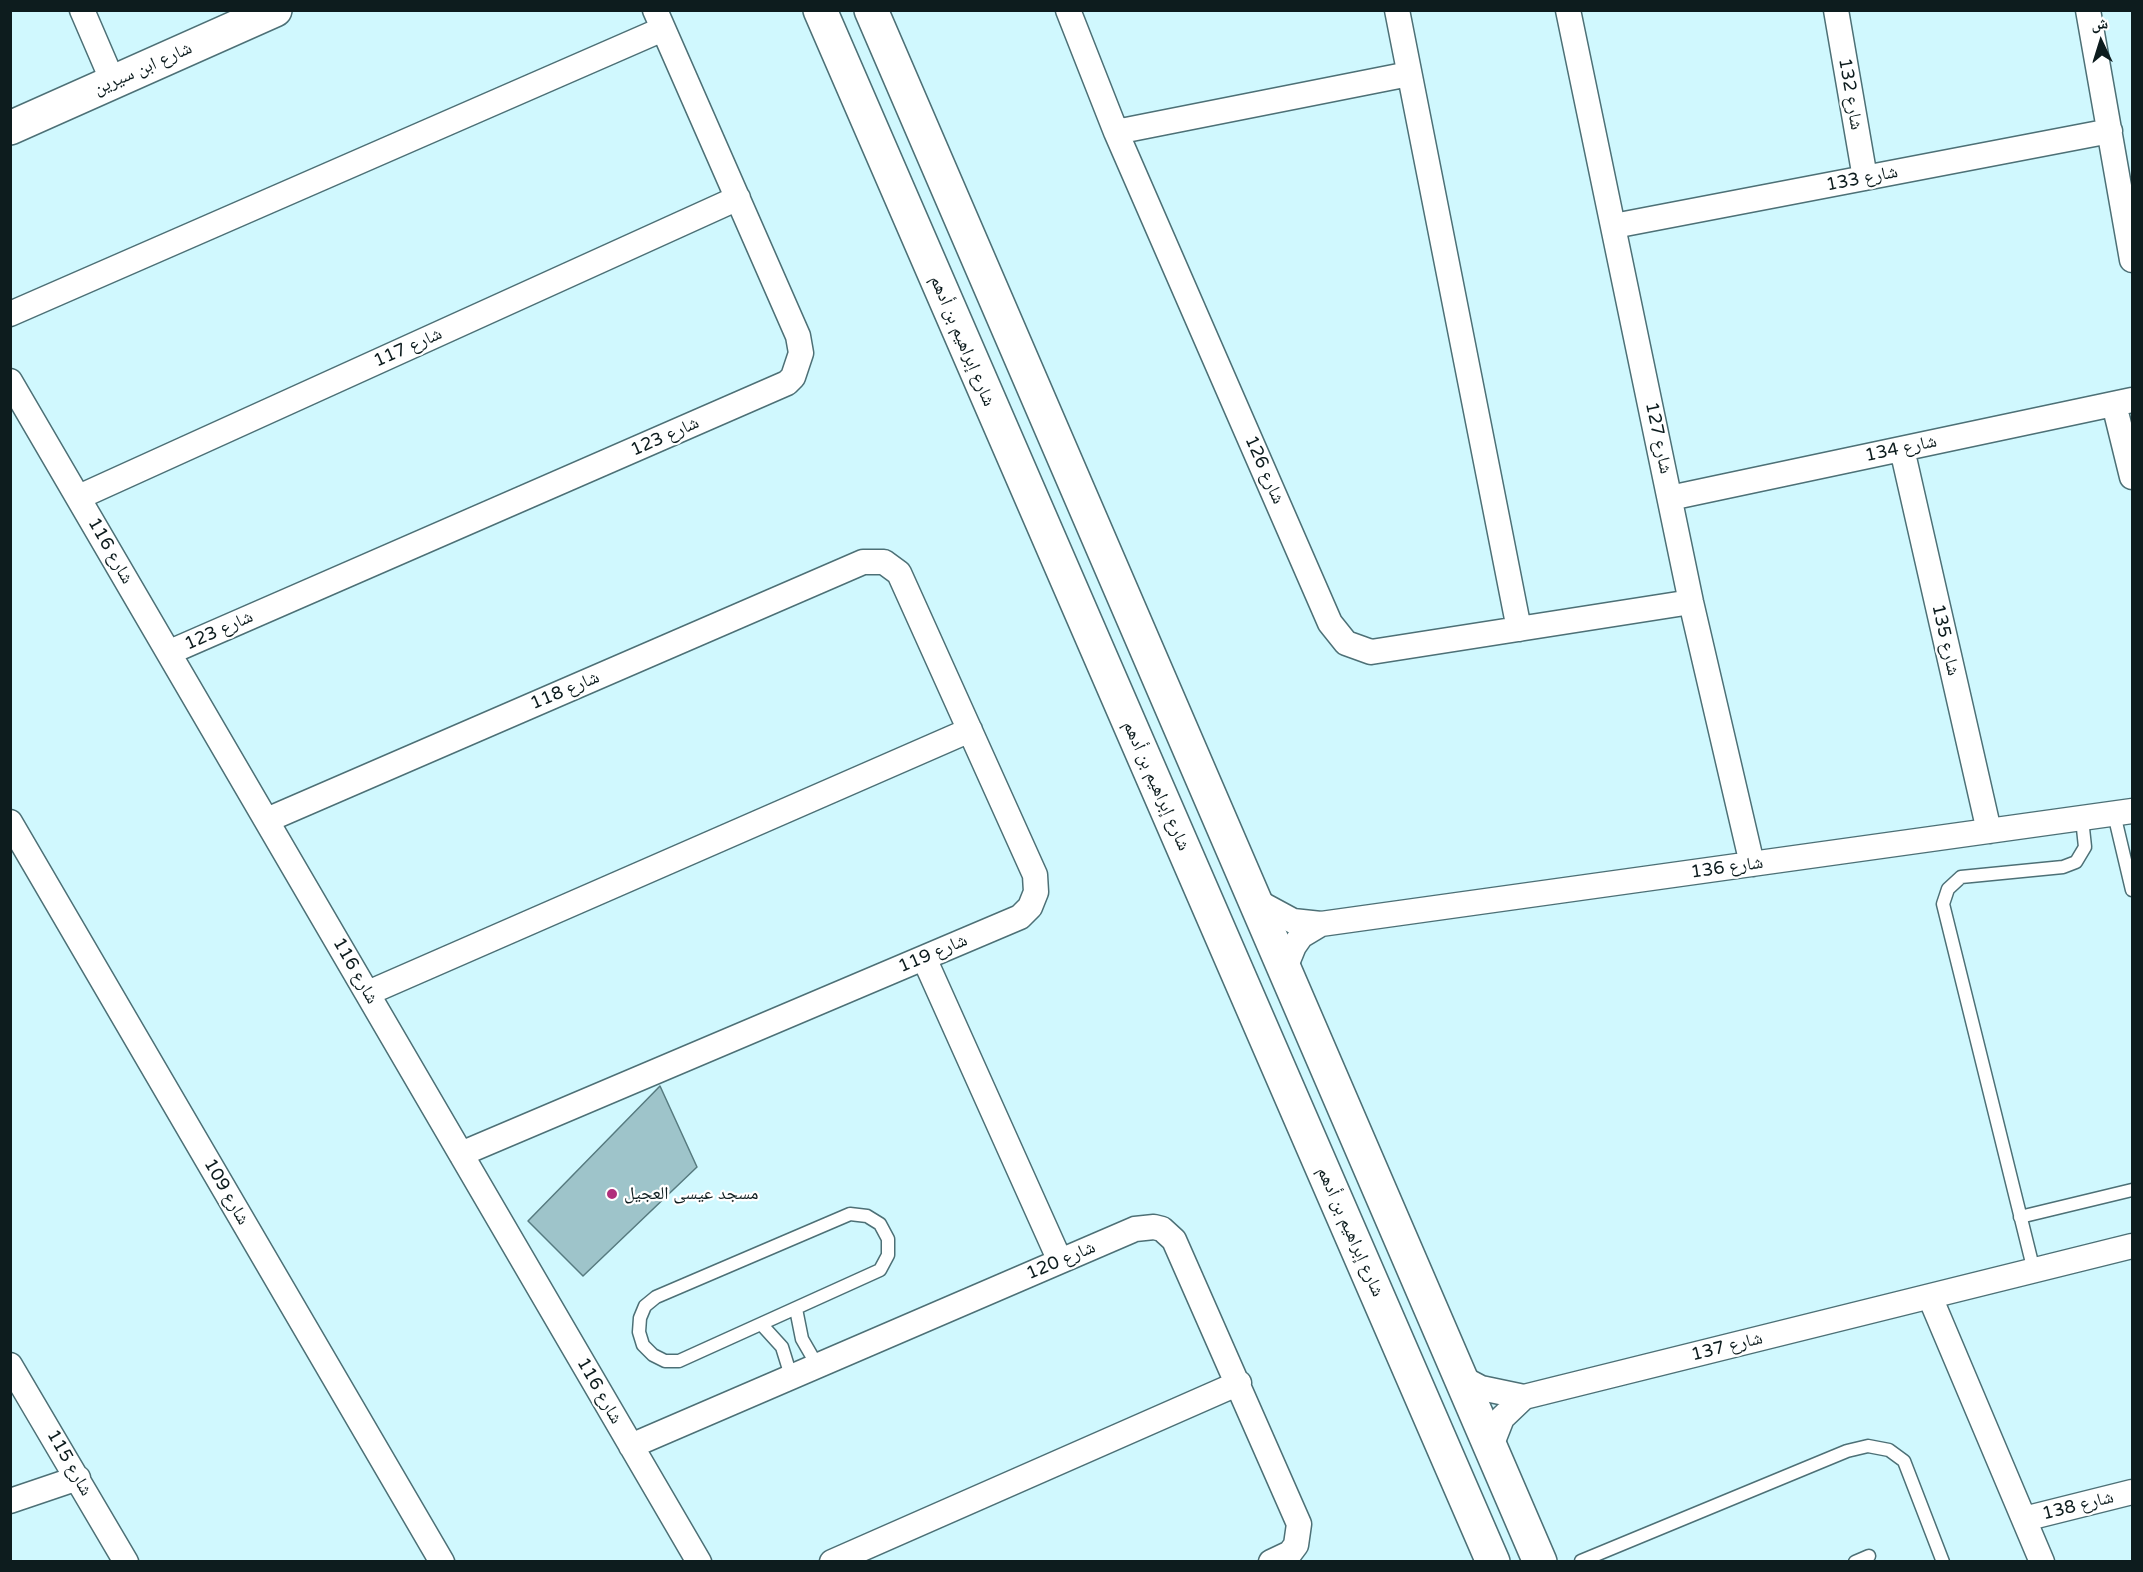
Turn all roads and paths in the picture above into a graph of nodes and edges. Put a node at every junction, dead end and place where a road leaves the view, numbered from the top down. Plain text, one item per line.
1 (82, 10) edge
2 (275, 10) edge
3 (820, 10) edge
4 (871, 10) edge
5 (1068, 10) edge
6 (1397, 10) edge
7 (1568, 10) edge
8 (1836, 10) edge
9 (2088, 10) edge
10 (659, 20) edge
11 (1409, 74) junction
12 (113, 82) junction
13 (10, 128) edge
14 (2110, 131) junction
15 (1116, 132) junction
16 (1865, 178) junction
17 (738, 198) junction
18 (1614, 226) junction
19 (2133, 261) edge
20 (10, 314) edge
21 (1010, 329) junction
22 (966, 350) junction
23 (10, 381) edge
24 (1038, 393) junction
25 (2123, 402) edge
26 (994, 414) junction
27 (1902, 449) junction
28 (2133, 477) edge
29 (79, 497) junction
30 (1670, 498) junction
31 (863, 562) joint
32 (1691, 602) junction
33 (1519, 629) junction
34 (170, 652) junction
35 (970, 730) junction
36 (2123, 813) edge
37 (2082, 819) junction
38 (267, 820) junction
39 (10, 822) edge
40 (1989, 831) junction
41 (1752, 864) junction
42 (2133, 890) edge
43 (1256, 901) junction
44 (1321, 924) junction
45 (924, 958) junction
46 (1286, 968) junction
47 (368, 993) junction
48 (461, 1154) junction
49 (2133, 1190) edge
50 (2020, 1217) junction
51 (2133, 1246) edge
52 (1060, 1261) junction
53 (2034, 1271) junction
54 (1930, 1297) junction
55 (796, 1309) junction
56 (762, 1325) junction
57 (10, 1365) edge
58 (817, 1365) junction
59 (791, 1376) junction
60 (1462, 1378) junction
61 (1239, 1383) junction
62 (1524, 1396) junction
63 (631, 1446) junction
64 (1491, 1446) junction
65 (78, 1478) junction
66 (2133, 1492) edge
67 (10, 1501) edge
68 (2024, 1519) junction
69 (1869, 1556) dead end
70 (1280, 1557) edge
71 (1581, 1561) edge
72 (126, 1562) edge
73 (442, 1562) edge
74 (699, 1562) edge
75 (832, 1562) edge
76 (1493, 1562) edge
77 (1540, 1562) edge
78 (1855, 1562) edge
79 (1943, 1562) edge
80 (2042, 1562) edge

1 - 12 street
2 - 12 street, شارع ابن سيرين
3 - 22 street, شارع إبراهيم بن أدهم
4 - 21 street
5 - 15 street, شارع 126
6 - 11 street
7 - 18 street, شارع 127
8 - 16 street, شارع 132
9 - 14 street
10 - 17 street, شارع 123
10 - 20 street
11 - 15 street
11 - 33 street
12 - 13 street, شارع ابن سيرين
14 - 16 street, شارع 133
14 - 19 street
15 - 33 street, شارع 126
16 - 18 street, شارع 133
17 - 29 street, شارع 117
17 - 34 street, شارع 123
18 - 30 street, شارع 127
21 - 22 street
21 - 24 street
22 - 26 street, شارع إبراهيم بن أدهم
23 - 29 street, شارع 116
24 - 26 street
24 - 43 street
25 - 27 street, شارع 134
25 - 28 street
26 - 76 street, شارع إبراهيم بن أدهم
27 - 30 street, شارع 134
27 - 40 street, شارع 135
29 - 34 street, شارع 116
30 - 32 street, شارع 127
31 - 35 street, شارع 119
31 - 38 street, شارع 118
32 - 33 street, شارع 126
32 - 41 street, شارع 127
34 - 38 street, شارع 116
35 - 45 street, شارع 119
35 - 47 street
36 - 37 street, شارع 136
36 - 42 lane
37 - 40 street, شارع 136
37 - 50 lane
38 - 47 street, شارع 116
39 - 73 street, شارع 109
40 - 41 street, شارع 136
41 - 44 street, شارع 136
43 - 44 street, شارع 136
43 - 46 street
44 - 46 street, شارع 136
45 - 48 street, شارع 119
45 - 52 street
46 - 60 street
47 - 48 street, شارع 116
48 - 63 street, شارع 116
49 - 50 lane
50 - 53 lane
51 - 53 street, شارع 137
52 - 58 street, شارع 120
52 - 61 street, شارع 120
53 - 54 street, شارع 137
54 - 62 street, شارع 137
54 - 68 street
55 - 56 lane
55 - 56 lane
55 - 58 lane
56 - 59 lane
57 - 65 street, شارع 115
58 - 59 street, شارع 120
59 - 63 street, شارع 120
60 - 62 street, شارع 137
60 - 64 street
61 - 70 street, شارع 120
61 - 75 street
62 - 64 street
63 - 74 street, شارع 116
64 - 77 street
65 - 67 street
65 - 72 street, شارع 115
66 - 68 street, شارع 138
68 - 80 street
69 - 78 lane
71 - 79 lane

